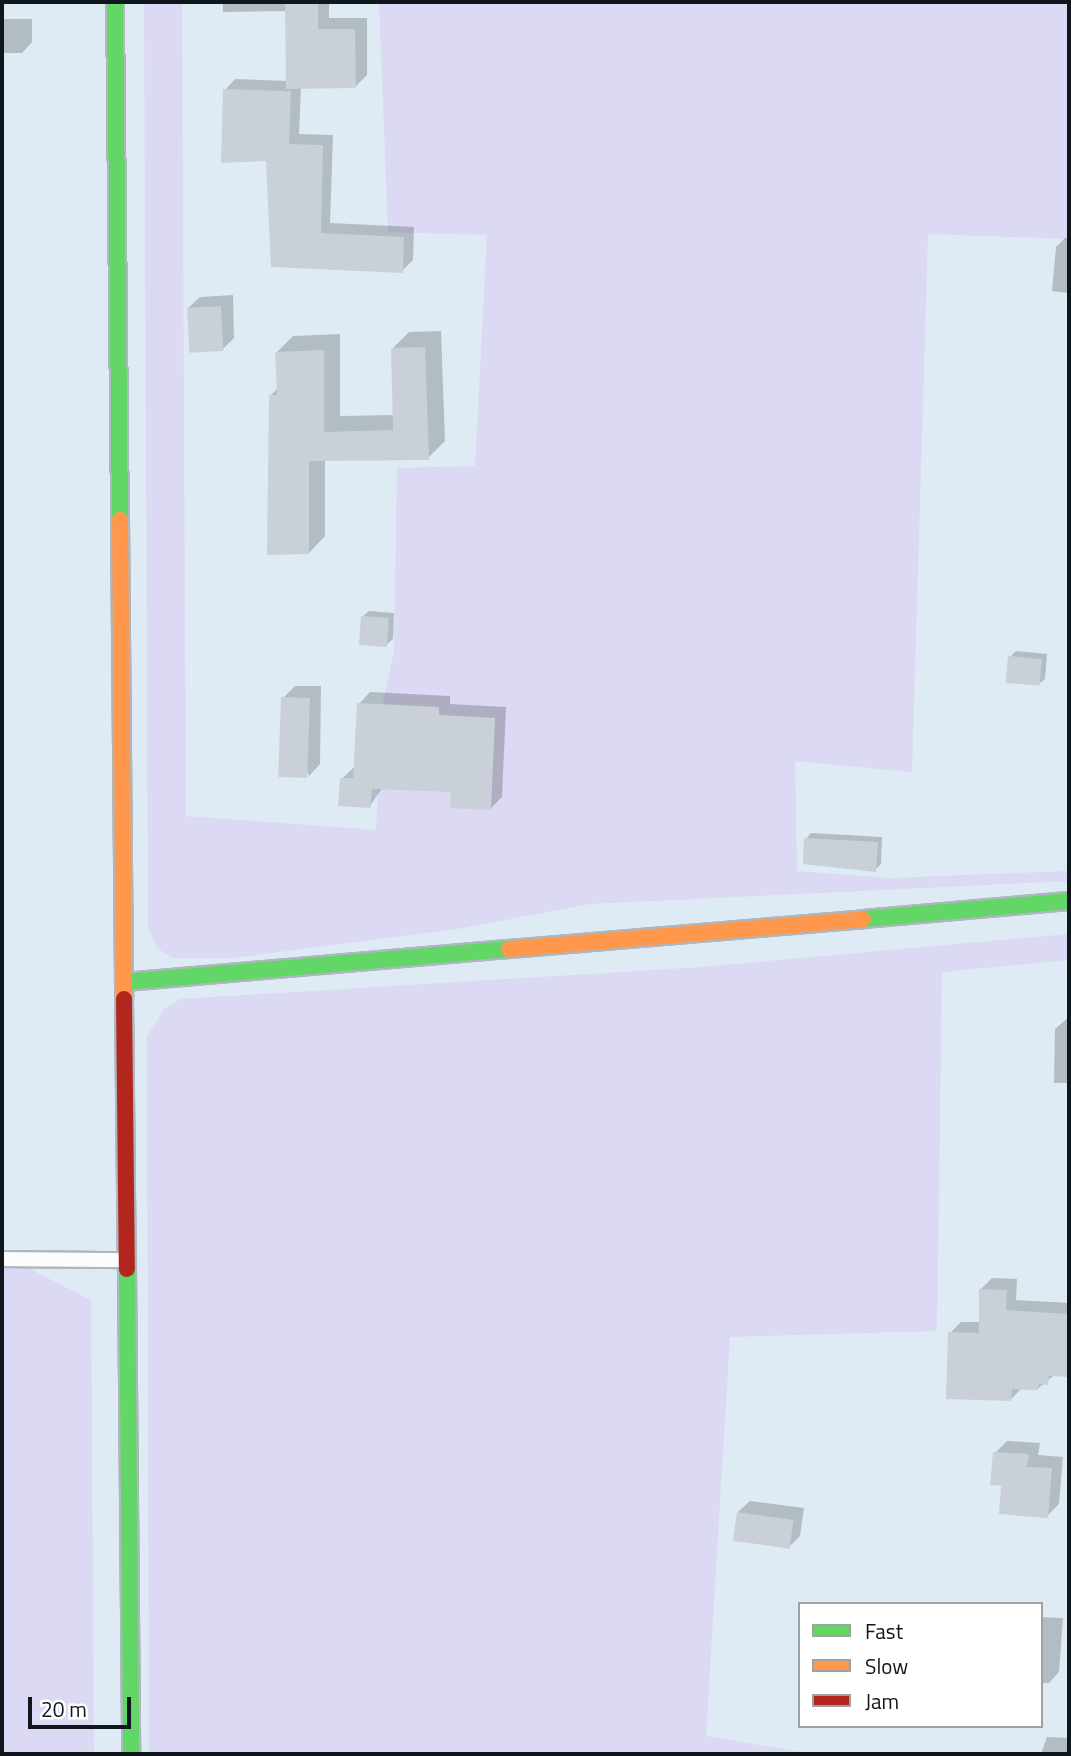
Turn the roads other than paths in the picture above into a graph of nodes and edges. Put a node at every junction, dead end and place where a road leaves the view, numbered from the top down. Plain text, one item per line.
1 (115, 2) edge
2 (1069, 901) edge
3 (124, 982) junction
4 (2, 1259) edge
5 (127, 1260) junction
6 (131, 1754) edge

1 - 3 street
2 - 3 street
3 - 5 street
4 - 5 lane
5 - 6 street

